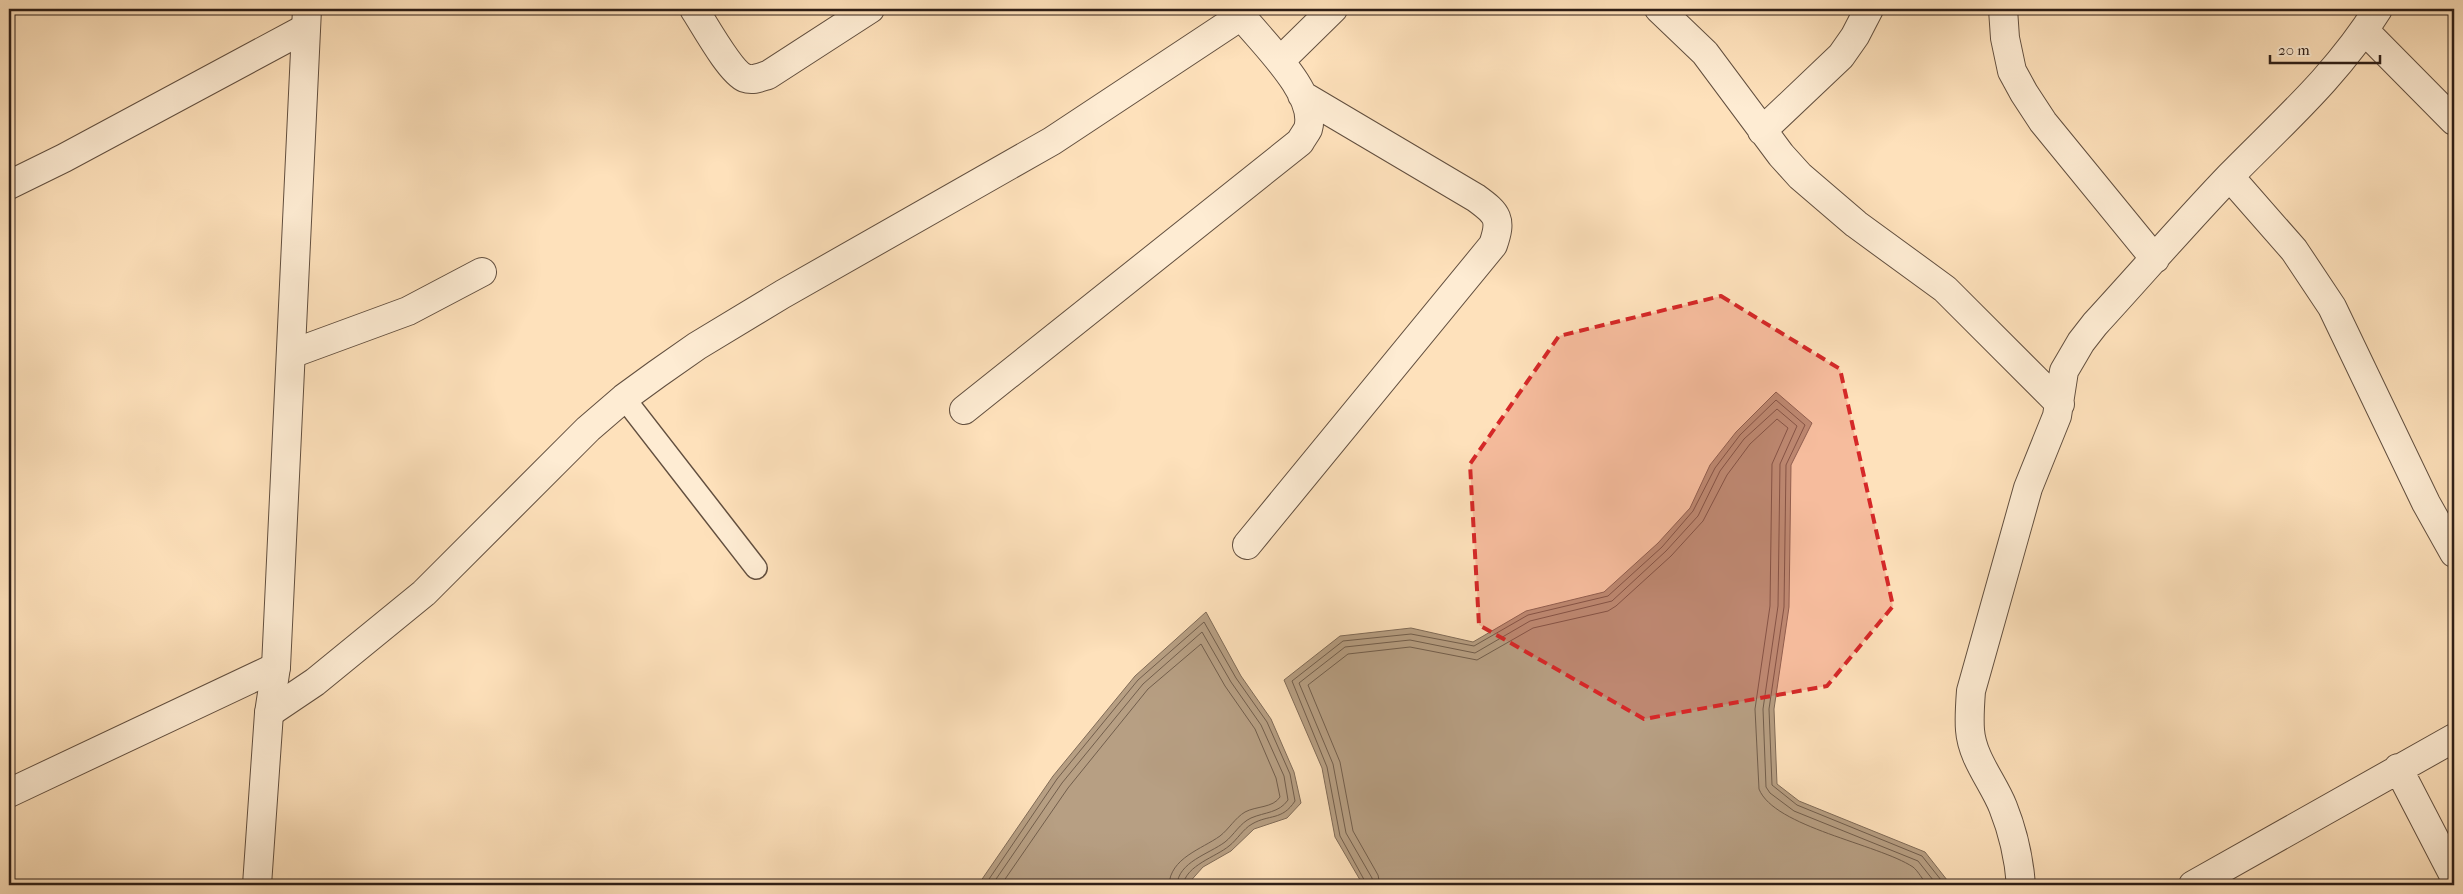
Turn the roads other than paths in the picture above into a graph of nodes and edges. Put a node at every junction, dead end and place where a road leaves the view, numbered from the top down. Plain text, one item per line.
1 (694, 9) edge
2 (870, 9) edge
3 (1333, 9) edge
4 (1869, 9) edge
5 (2003, 9) edge
6 (1662, 10) edge
7 (1239, 12) edge
8 (306, 19) edge
9 (2371, 19) edge
10 (1280, 61) junction
11 (1302, 95) junction
12 (2454, 121) edge
13 (1762, 131) junction
14 (2230, 177) junction
15 (9, 185) edge
16 (2155, 259) junction
17 (482, 272) dead end
18 (290, 354) junction
19 (624, 398) junction
20 (2060, 404) junction
21 (964, 410) dead end
22 (1247, 544) dead end
23 (2454, 553) edge
24 (756, 568) dead end
25 (276, 667) junction
26 (269, 713) junction
27 (2454, 738) edge
28 (2398, 768) junction
29 (9, 793) edge
30 (2454, 876) edge
31 (257, 885) edge
32 (2021, 885) edge
33 (2194, 885) edge

1 - 2 street
3 - 10 street
4 - 13 street
5 - 16 street
6 - 13 street
7 - 10 street
7 - 19 street
8 - 15 street
8 - 18 street
9 - 12 street
9 - 14 street
10 - 11 street
11 - 21 street
11 - 22 street
13 - 20 street
14 - 16 street
14 - 23 street
16 - 20 street
17 - 18 street
18 - 25 street
19 - 24 lane
19 - 26 street
20 - 32 street
25 - 26 street
25 - 29 street
26 - 31 street
27 - 28 street
28 - 30 street
28 - 33 street

